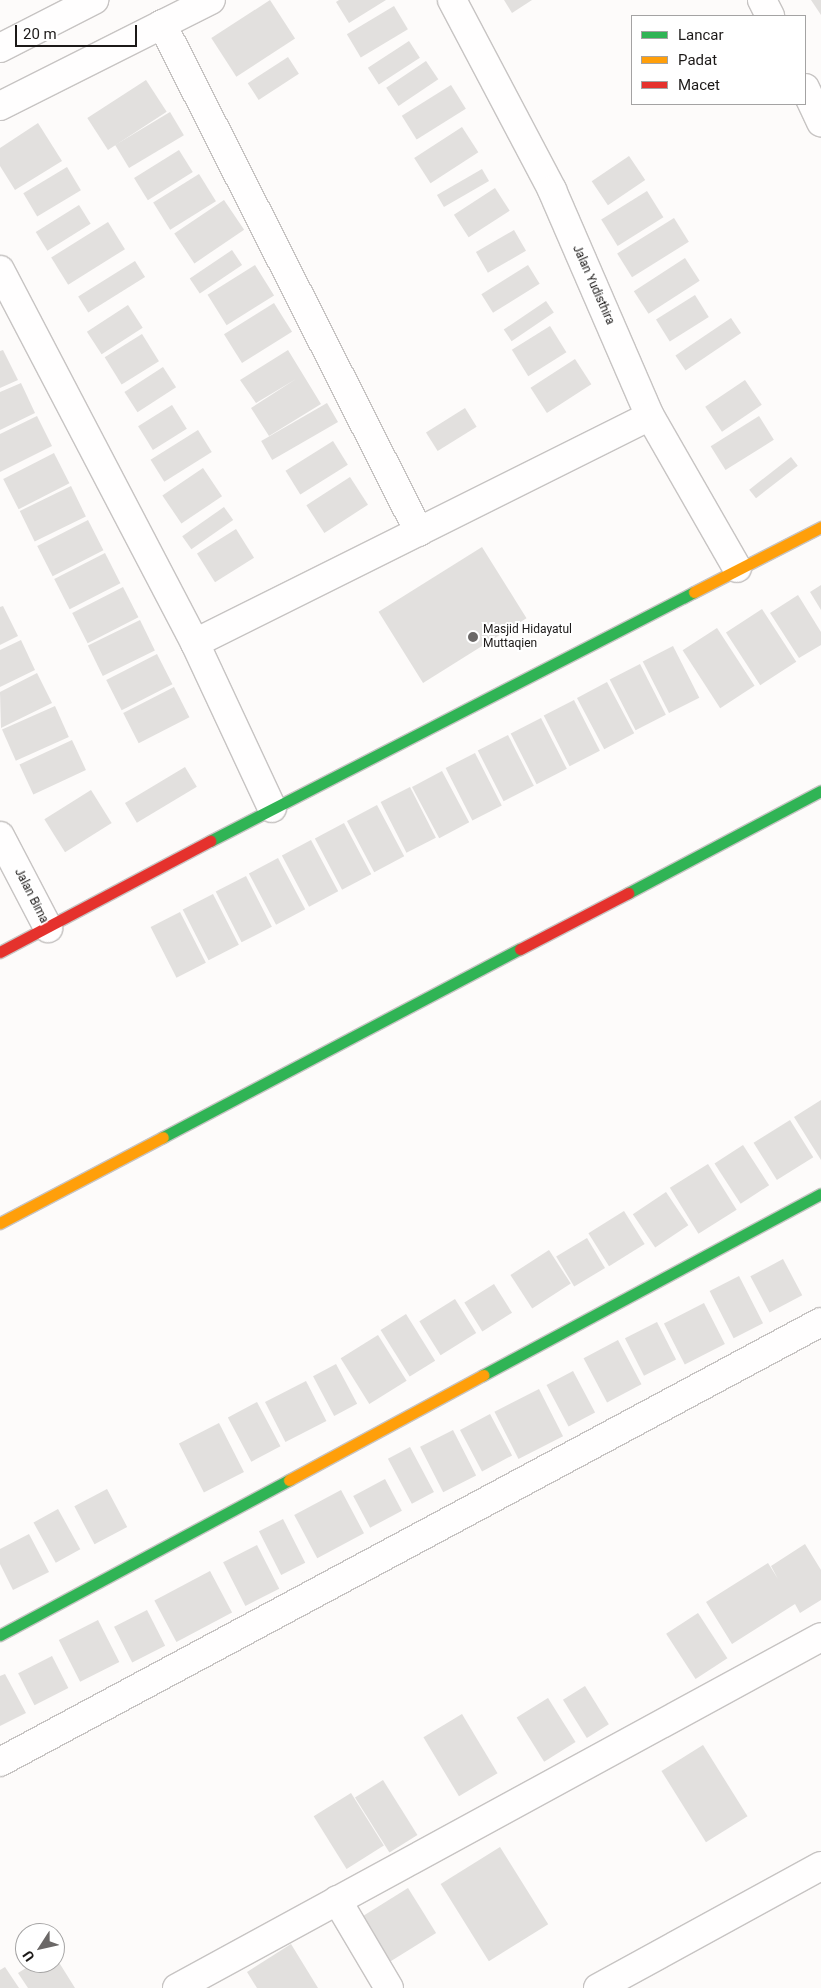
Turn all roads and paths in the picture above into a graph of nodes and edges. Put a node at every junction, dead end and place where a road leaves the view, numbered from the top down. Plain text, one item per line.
1 (94, 0) edge
2 (211, 0) edge
3 (452, 0) edge
4 (762, 0) edge
5 (770, 15) edge
6 (162, 24) junction
7 (0, 48) edge
8 (806, 90) edge
9 (0, 106) edge
10 (821, 122) edge
11 (0, 270) edge
12 (650, 416) junction
13 (821, 527) edge
14 (419, 532) junction
15 (737, 568) junction
16 (195, 643) junction
17 (821, 791) edge
18 (272, 808) junction
19 (0, 836) edge
20 (48, 928) junction
21 (0, 952) edge
22 (821, 1194) edge
23 (0, 1223) edge
24 (821, 1322) edge
25 (0, 1636) edge
26 (821, 1637) edge
27 (0, 1762) edge
28 (821, 1866) edge
29 (337, 1900) junction
30 (177, 1988) edge
31 (388, 1988) edge
32 (598, 1988) edge

1 - 7 street
2 - 6 street
3 - 12 street, Jalan Yudisthira
4 - 5 street
6 - 9 street
6 - 14 street
8 - 10 street
11 - 16 street
12 - 14 street
12 - 15 street, Jalan Yudisthira
13 - 15 street
14 - 16 street
15 - 18 street
16 - 18 street
17 - 23 street
18 - 20 street
19 - 20 street, Jalan Bima
20 - 21 street
22 - 25 street
24 - 27 street
26 - 29 street
28 - 32 street
29 - 30 street
29 - 31 street

